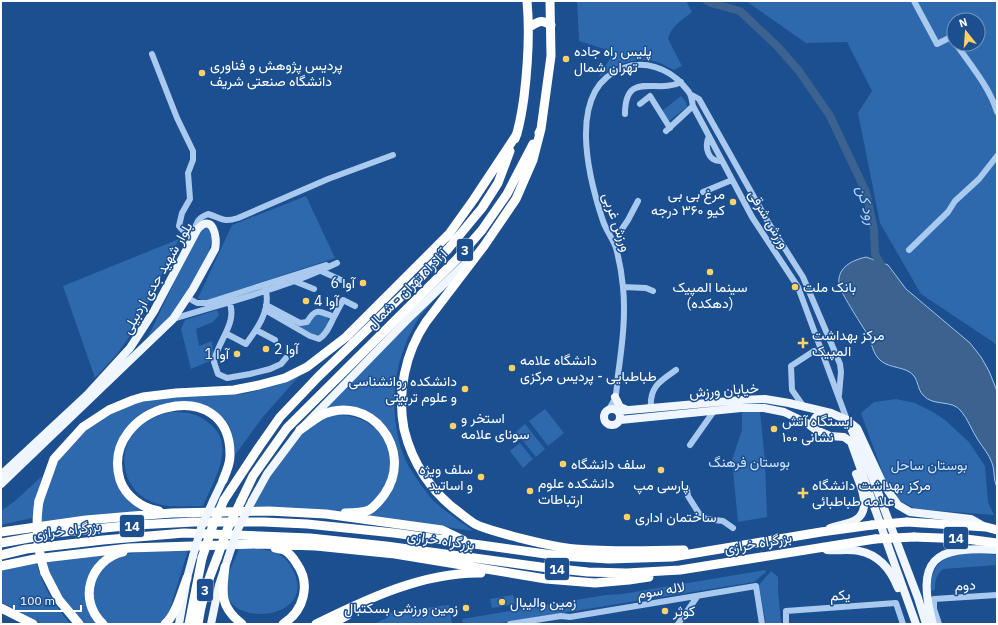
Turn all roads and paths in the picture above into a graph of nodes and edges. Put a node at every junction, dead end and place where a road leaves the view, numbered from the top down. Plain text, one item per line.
1 (527, 1) edge
2 (550, 1) edge
3 (914, 1) edge
4 (551, 25) junction
5 (529, 27) junction
6 (946, 40) edge
7 (961, 52) edge
8 (152, 54) dead end
9 (635, 65) joint
10 (680, 82) junction
11 (690, 94) junction
12 (640, 104) dead end
13 (693, 106) junction
14 (997, 112) edge
15 (625, 114) dead end
16 (541, 129) junction
17 (516, 134) junction
18 (393, 155) dead end
19 (997, 156) edge
20 (732, 180) junction
21 (703, 192) dead end
22 (638, 201) dead end
23 (195, 231) junction
24 (484, 246) junction
25 (616, 248) junction
26 (909, 250) dead end
27 (321, 271) junction
28 (341, 280) dead end
29 (294, 281) junction
30 (623, 287) junction
31 (266, 288) junction
32 (314, 290) dead end
33 (653, 291) dead end
34 (188, 298) junction
35 (228, 299) junction
36 (355, 306) dead end
37 (266, 307) junction
38 (334, 317) junction
39 (173, 319) junction
40 (256, 330) junction
41 (227, 334) junction
42 (275, 340) dead end
43 (814, 350) dead end
44 (286, 358) dead end
45 (676, 370) dead end
46 (615, 398) junction
47 (839, 398) junction
48 (802, 407) junction
49 (609, 409) junction
50 (651, 409) junction
51 (630, 411) junction
52 (714, 411) junction
53 (831, 413) junction
54 (619, 416) junction
55 (797, 418) junction
56 (847, 420) junction
57 (300, 430) junction
58 (816, 430) junction
59 (844, 438) junction
60 (690, 445) dead end
61 (1, 475) edge
62 (223, 480) joint
63 (1, 484) edge
64 (687, 490) dead end
65 (172, 513) junction
66 (326, 514) junction
67 (986, 527) junction
68 (733, 528) dead end
69 (997, 530) edge
70 (1, 532) edge
71 (821, 532) junction
72 (1, 543) edge
73 (997, 543) edge
74 (258, 544) junction
75 (471, 544) junction
76 (822, 546) junction
77 (142, 547) junction
78 (712, 550) junction
79 (997, 550) edge
80 (1, 555) edge
81 (197, 557) junction
82 (226, 562) junction
83 (1, 566) edge
84 (680, 570) junction
85 (513, 574) junction
86 (187, 578) junction
87 (387, 593) junction
88 (997, 595) edge
89 (697, 597) junction
90 (1, 608) edge
91 (570, 617) junction
92 (33, 624) edge
93 (79, 624) edge
94 (103, 624) edge
95 (165, 624) edge
96 (179, 624) edge
97 (189, 624) edge
98 (198, 624) edge
99 (211, 624) edge
100 (242, 624) edge
101 (283, 624) edge
102 (316, 624) edge
103 (331, 624) edge
104 (510, 624) edge
105 (571, 624) edge
106 (678, 624) edge
107 (762, 624) edge
108 (786, 624) edge
109 (902, 624) edge
110 (910, 624) edge
111 (916, 624) edge
112 (926, 624) edge
113 (934, 624) edge
114 (939, 624) edge

1 - 5 highway, آزادراه تهران - شمال / 3
2 - 4 highway, آزادراه تهران - شمال / 3
3 - 6 street
4 - 5 highway
4 - 16 highway, آزادراه تهران - شمال / 3
5 - 17 highway, آزادراه تهران - شمال / 3
7 - 14 street
8 - 23 street
9 - 10 street, ورزش شرقی
9 - 25 street, ورزش غربی
10 - 11 street, ورزش شرقی
10 - 15 street
11 - 13 street, ورزش شرقی
11 - 47 street
12 - 13 street
13 - 20 street, ورزش شرقی
16 - 24 highway
16 - 98 highway, آزادراه تهران - شمال / 3, bridge
17 - 81 highway, آزادراه تهران - شمال / 3, bridge
17 - 93 highway, bridge
18 - 23 street
19 - 26 street
20 - 21 street
20 - 47 street, ورزش شرقی
22 - 25 street
23 - 34 main road, بلوار شهید جدی اردبیلی
23 - 61 main road, بلوار شهید جدی اردبیلی
24 - 57 main road
24 - 78 highway
25 - 30 street, ورزش غربی
27 - 28 street
27 - 29 street
27 - 31 street
29 - 31 street
29 - 32 street
30 - 33 street
30 - 46 street, ورزش غربی
31 - 35 street
31 - 37 street
34 - 35 street
34 - 39 main road, بلوار شهید جدی اردبیلی
35 - 39 street
35 - 41 street
36 - 38 street
37 - 38 street
37 - 38 street
37 - 40 street
39 - 63 main road, بلوار شهید جدی اردبیلی
40 - 41 street
40 - 42 street
41 - 44 street
43 - 48 street
45 - 50 street
46 - 49 street, ورزش غربی
46 - 51 main road
47 - 56 street, ورزش شرقی
48 - 50 main road, خیابان ورزش
48 - 53 main road, خیابان ورزش
48 - 55 main road
49 - 54 main road
49 - 54 main road
50 - 51 main road, خیابان ورزش
51 - 54 main road, خیابان ورزش
52 - 54 main road, خیابان ورزش
52 - 55 main road, خیابان ورزش
52 - 60 street
53 - 56 main road, خیابان ورزش
53 - 58 main road
55 - 58 main road, خیابان ورزش
56 - 67 main road
56 - 112 main road
57 - 66 highway
57 - 82 main road, bridge
58 - 59 main road, خیابان ورزش
59 - 71 main road
59 - 111 main road
62 - 65 highway
62 - 81 main road, bridge
64 - 68 street
65 - 66 highway
65 - 70 highway
66 - 75 highway
67 - 69 highway, 14
67 - 71 highway, بزرگراه خرازی / 14, bridge
71 - 78 highway, بزرگراه خرازی / 14
72 - 75 highway, بزرگراه خرازی / 14
73 - 76 highway, بزرگراه خرازی / 14, bridge
74 - 77 highway
74 - 85 highway
74 - 101 highway
75 - 78 highway, بزرگراه خرازی / 14
76 - 84 highway, بزرگراه خرازی / 14
76 - 110 main road
77 - 83 highway
77 - 94 highway
79 - 113 main road
80 - 84 highway, بزرگراه خرازی / 14
81 - 86 main road
81 - 97 highway, 3
82 - 99 main road
82 - 100 highway
84 - 85 highway
85 - 87 highway
86 - 95 highway
86 - 96 main road
87 - 102 highway
87 - 103 highway
88 - 114 street, دوم
89 - 91 street, لاله سوم
89 - 106 street
89 - 107 street, لاله سوم
90 - 92 highway
91 - 104 street, لاله سوم
91 - 105 street
108 - 109 street, یکم

